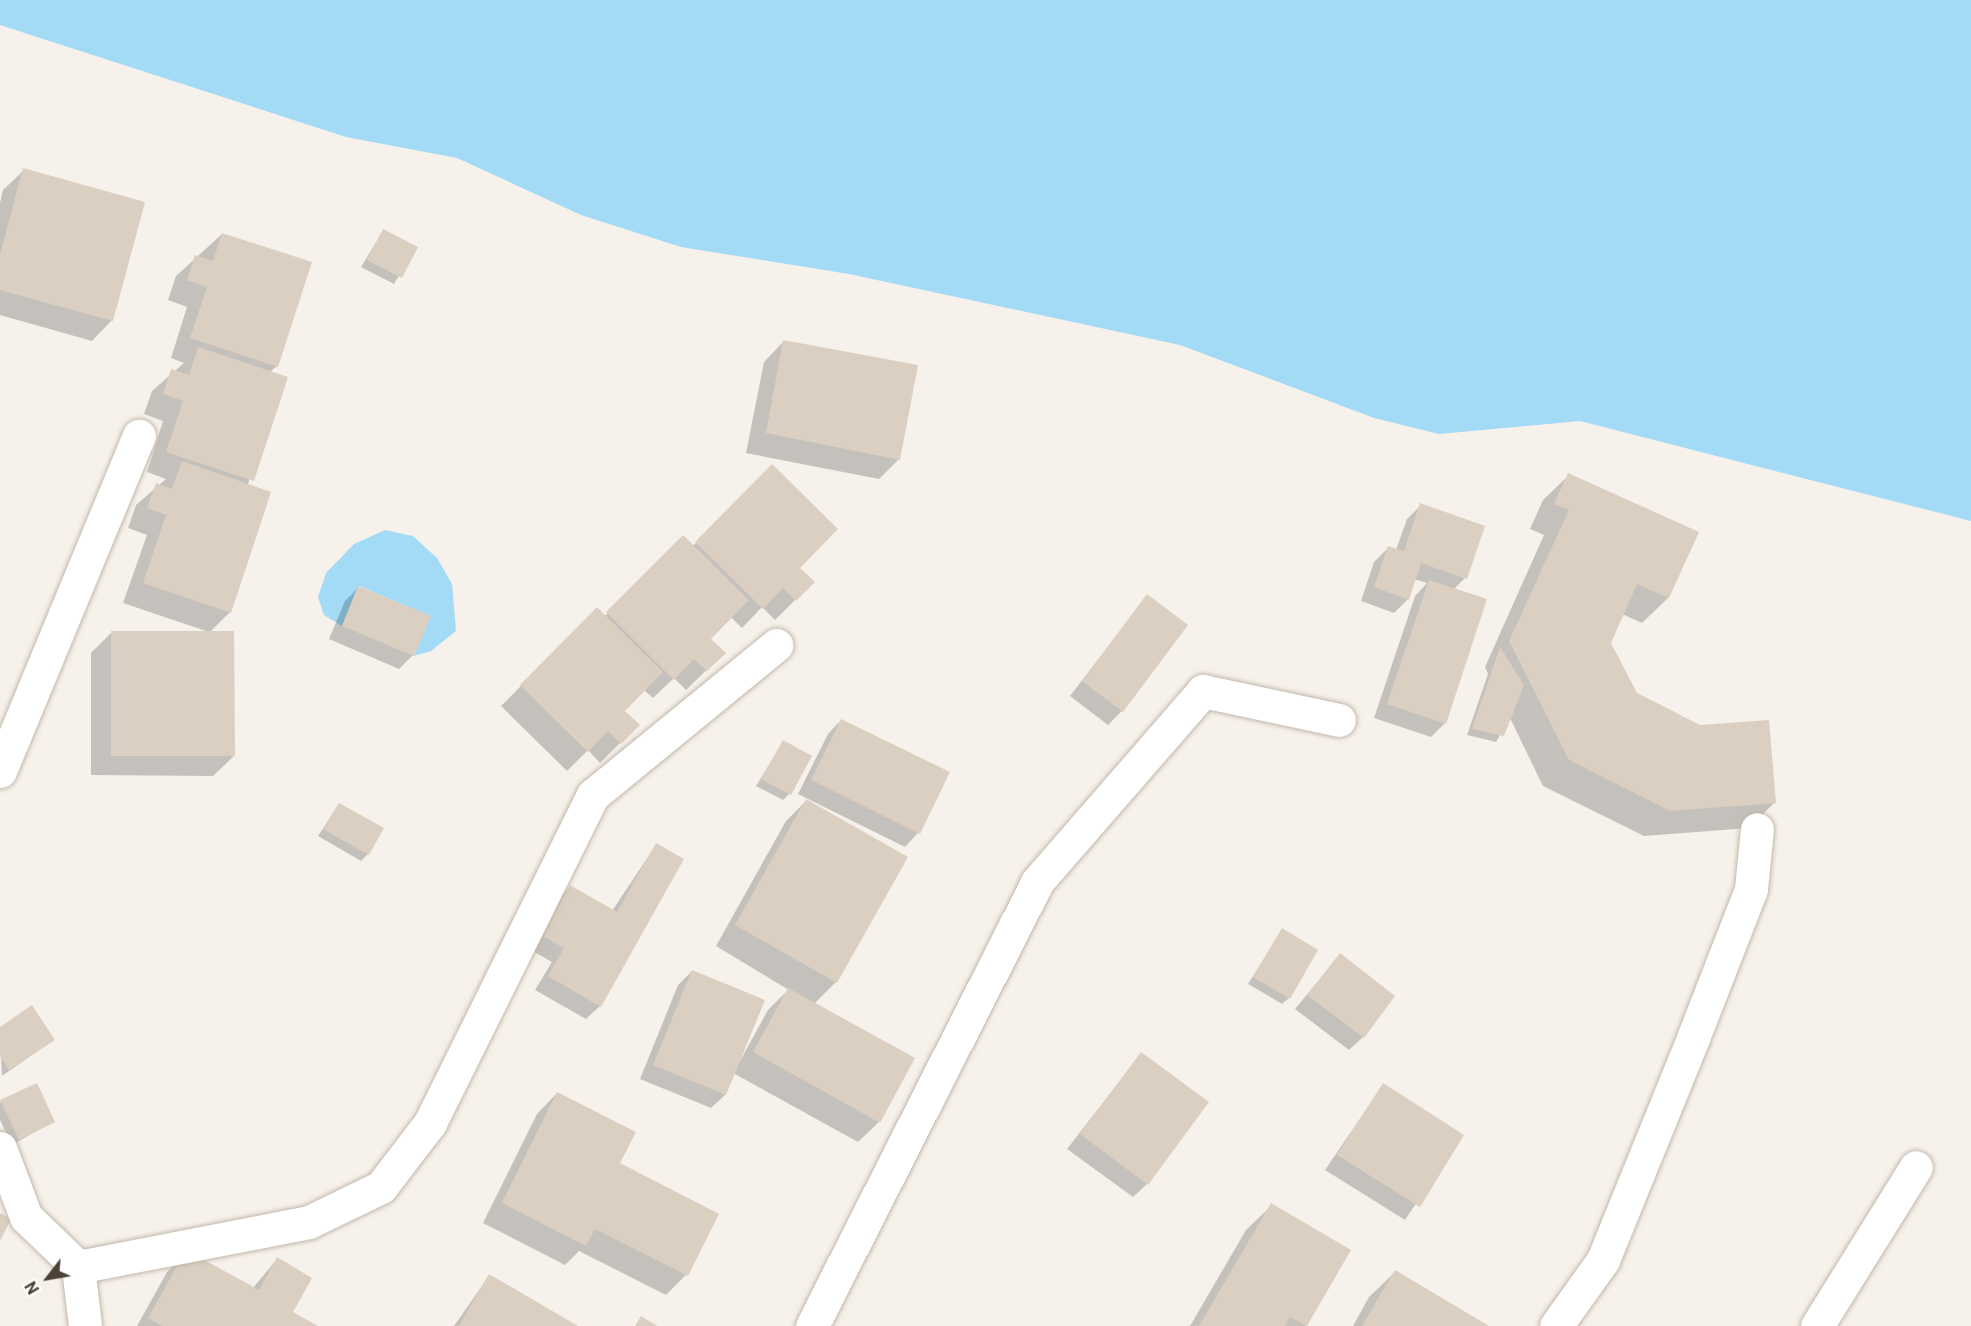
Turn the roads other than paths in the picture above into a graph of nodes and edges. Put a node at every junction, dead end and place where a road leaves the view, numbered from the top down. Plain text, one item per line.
1 (139, 436) dead end
2 (776, 645) dead end
3 (1339, 720) dead end
4 (0, 771) edge
5 (1757, 829) dead end
6 (0, 1148) edge
7 (1916, 1167) dead end
8 (78, 1267) junction
9 (84, 1326) edge
10 (812, 1326) edge
11 (1556, 1326) edge
12 (1817, 1326) edge

1 - 4 street
2 - 8 street
3 - 10 street
5 - 11 street
6 - 8 street
7 - 12 street
8 - 9 street

